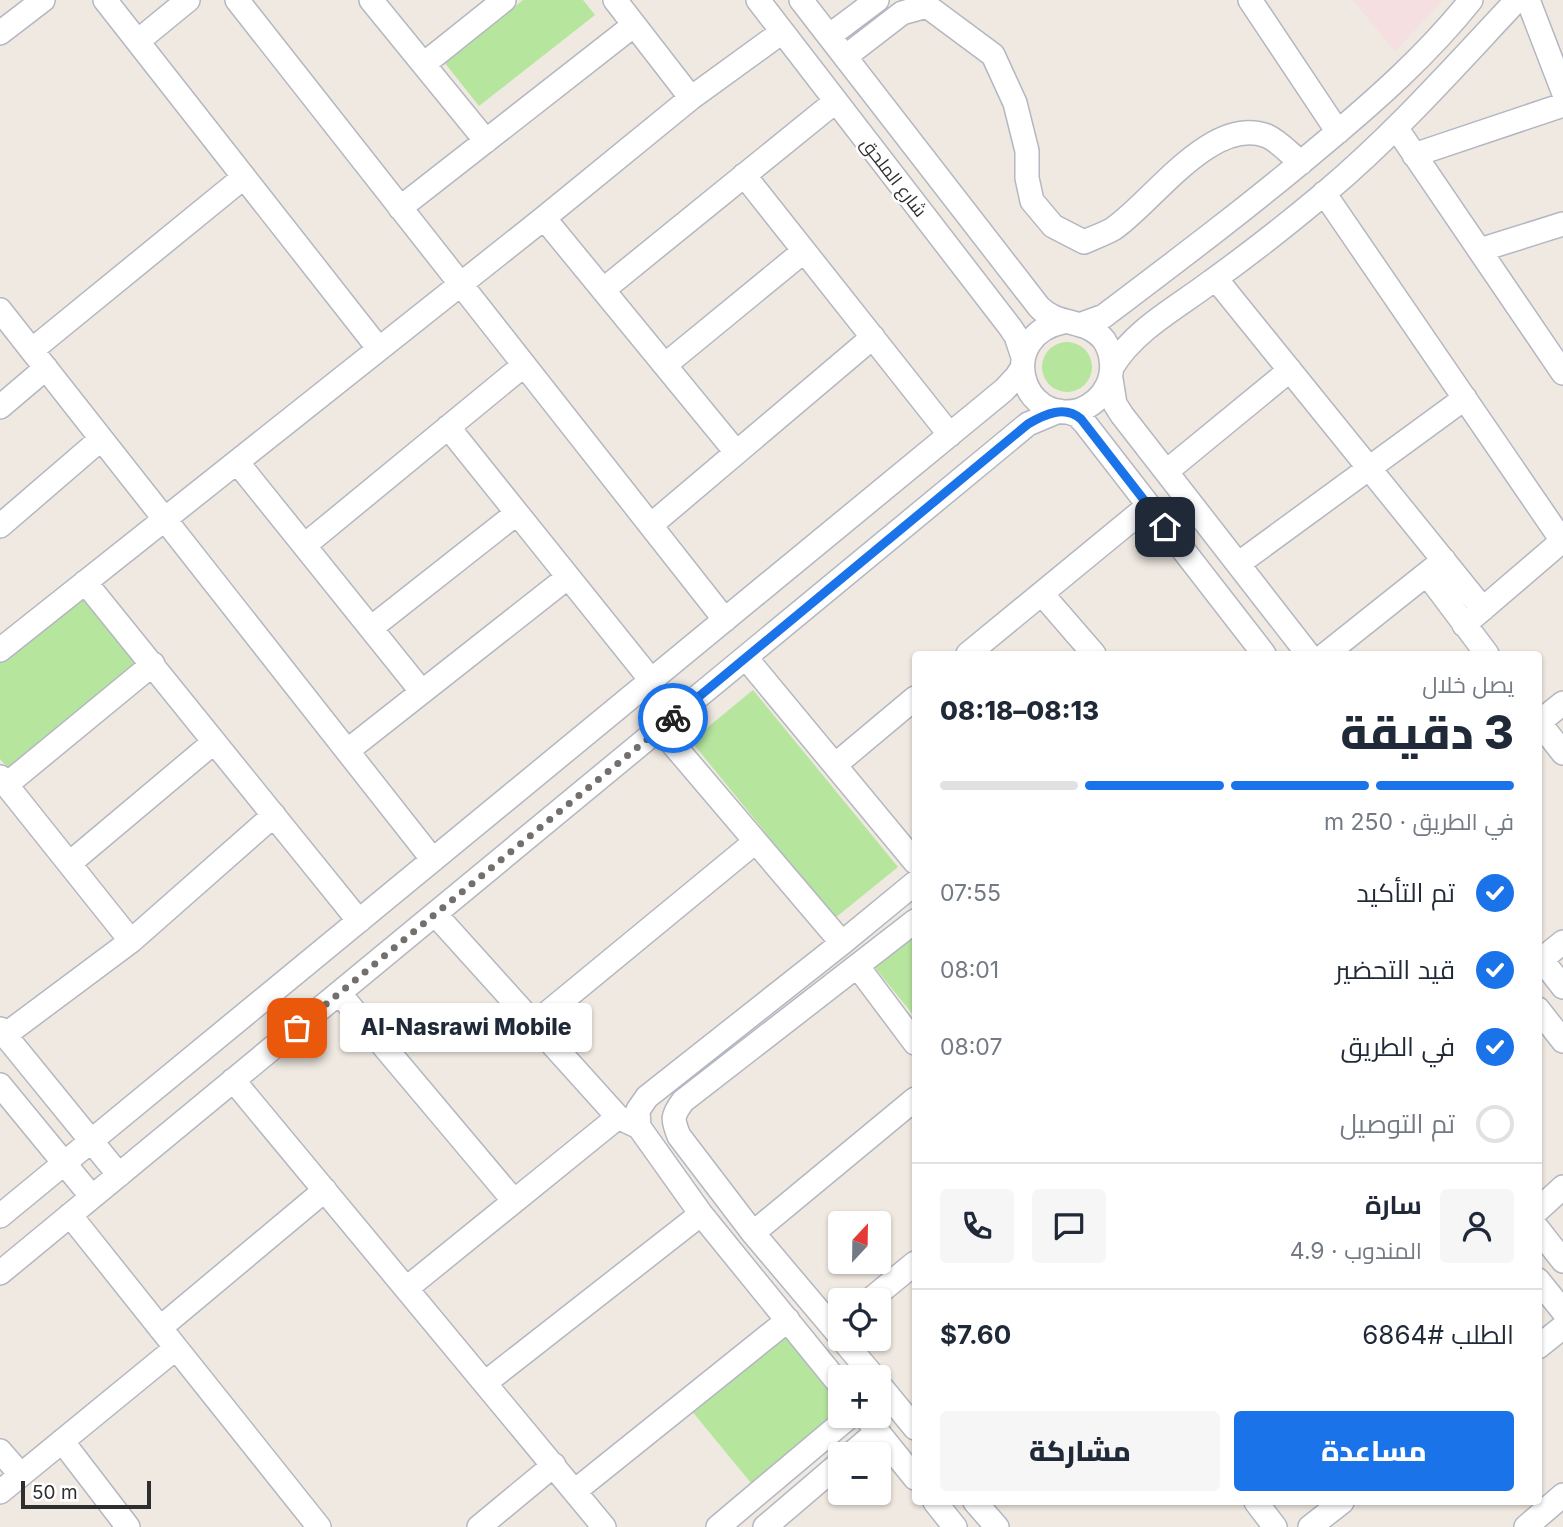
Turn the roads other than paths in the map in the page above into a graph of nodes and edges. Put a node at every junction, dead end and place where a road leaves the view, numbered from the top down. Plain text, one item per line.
1 (43, 0) edge
2 (105, 0) edge
3 (188, 0) edge
4 (237, 0) edge
5 (371, 0) edge
6 (503, 0) edge
7 (615, 0) edge
8 (758, 0) edge
9 (801, 0) edge
10 (877, 0) edge
11 (1250, 0) edge
12 (1471, 0) edge
13 (1517, 0) edge
14 (1528, 0) edge
15 (634, 25) junction
16 (782, 32) junction
17 (0, 33) edge
18 (829, 36) junction
19 (138, 41) junction
20 (845, 57) junction
21 (424, 64) junction
22 (1563, 91) edge
23 (691, 98) junction
24 (836, 101) junction
25 (1563, 105) edge
26 (1396, 128) junction
27 (1338, 132) junction
28 (486, 141) junction
29 (1415, 155) junction
30 (1301, 163) junction
31 (744, 176) junction
32 (244, 177) junction
33 (1324, 193) junction
34 (400, 208) junction
35 (544, 218) junction
36 (1563, 224) edge
37 (1479, 250) junction
38 (804, 251) junction
39 (1216, 279) junction
40 (461, 284) junction
41 (603, 290) junction
42 (0, 310) edge
43 (1072, 323) junction
44 (873, 337) junction
45 (379, 349) junction
46 (39, 359) junction
47 (1022, 362) junction
48 (524, 365) junction
49 (665, 365) junction
50 (1290, 370) junction
51 (1111, 373) junction
52 (1563, 373) edge
53 (1465, 398) junction
54 (0, 407) edge
55 (1064, 412) junction
56 (448, 427) junction
57 (950, 435) junction
58 (101, 439) junction
59 (737, 452) junction
60 (237, 462) junction
61 (1369, 468) junction
62 (1167, 471) junction
63 (1148, 506) junction
64 (517, 513) junction
65 (165, 519) junction
66 (651, 525) junction
67 (0, 526) edge
68 (1562, 541) edge
69 (305, 545) junction
70 (1238, 564) junction
71 (1435, 567) junction
72 (568, 577) junction
73 (85, 582) junction
74 (1042, 594) junction
75 (1483, 609) junction
76 (725, 620) junction
77 (1464, 625) junction
78 (371, 628) junction
79 (0, 650) edge
80 (972, 651) edge
81 (1091, 651) edge
82 (1262, 651) edge
83 (1306, 651) edge
84 (1330, 651) edge
85 (1485, 651) edge
86 (746, 657) junction
87 (153, 664) junction
88 (651, 680) junction
89 (422, 692) junction
90 (912, 701) edge
91 (1563, 703) edge
92 (1542, 719) edge
93 (1542, 727) edge
94 (660, 729) junction
95 (214, 742) junction
96 (347, 751) junction
97 (1563, 754) edge
98 (835, 765) junction
99 (3, 781) edge
100 (274, 815) junction
101 (754, 842) junction
102 (912, 858) edge
103 (433, 860) junction
104 (69, 863) junction
105 (912, 885) edge
106 (435, 914) junction
107 (359, 921) junction
108 (912, 923) edge
109 (131, 941) junction
110 (1563, 942) edge
111 (842, 943) junction
112 (1542, 956) edge
113 (1542, 960) edge
114 (858, 967) junction
115 (1563, 987) edge
116 (339, 993) junction
117 (1548, 1011) edge
118 (534, 1024) junction
119 (2, 1032) edge
120 (912, 1039) edge
121 (1563, 1041) edge
122 (233, 1080) junction
123 (0, 1085) edge
124 (912, 1101) edge
125 (618, 1117) junction
126 (673, 1121) junction
127 (639, 1127) junction
128 (92, 1141) junction
129 (64, 1163) junction
130 (119, 1175) junction
131 (1563, 1187) edge
132 (325, 1190) junction
133 (92, 1197) junction
134 (514, 1201) junction
135 (1542, 1206) edge
136 (701, 1214) junction
137 (70, 1215) junction
138 (0, 1216) edge
139 (753, 1233) junction
140 (1542, 1234) edge
141 (1563, 1261) edge
142 (912, 1265) edge
143 (0, 1273) edge
144 (1542, 1285) edge
145 (885, 1288) edge
146 (407, 1289) junction
147 (1563, 1311) edge
148 (828, 1319) edge
149 (788, 1320) junction
150 (1563, 1327) edge
151 (160, 1328) junction
152 (1542, 1344) edge
153 (176, 1348) junction
154 (854, 1351) edge
155 (865, 1365) edge
156 (828, 1370) edge
157 (485, 1383) junction
158 (891, 1399) edge
159 (912, 1424) edge
160 (836, 1428) edge
161 (875, 1428) edge
162 (62, 1441) junction
163 (0, 1451) edge
164 (554, 1465) junction
165 (828, 1473) edge
166 (912, 1474) edge
167 (21, 1475) junction
168 (575, 1491) junction
169 (0, 1492) edge
170 (1563, 1495) edge
171 (978, 1505) edge
172 (1258, 1505) edge
173 (1338, 1505) edge
174 (128, 1527) edge
175 (319, 1527) edge
176 (478, 1527) edge
177 (604, 1527) edge
178 (718, 1527) edge
179 (765, 1527) edge
180 (996, 1527) edge
181 (1275, 1527) edge
182 (1310, 1527) edge
183 (1526, 1527) edge

1 - 17 street
2 - 19 street
3 - 19 street
4 - 34 street
5 - 21 street
6 - 21 street
7 - 15 street
8 - 16 street, شارع الملحق
9 - 18 street, شارع الملحق
10 - 18 street
11 - 27 street
12 - 27 street
13 - 26 street
14 - 22 street
15 - 23 street
15 - 28 street
16 - 23 street
16 - 24 street, شارع الملحق
18 - 20 street, شارع الملحق
19 - 32 street
20 - 30 street
20 - 43 street, شارع الملحق
21 - 28 street
23 - 35 street
24 - 31 street
24 - 47 street, شارع الملحق
25 - 29 street
26 - 29 street
26 - 33 street
27 - 30 street
28 - 34 street
29 - 37 street
30 - 43 street
31 - 38 street
31 - 41 street
32 - 45 street
32 - 46 street
33 - 39 street
33 - 53 street
34 - 40 street
35 - 40 street
35 - 41 street
36 - 37 street
37 - 52 street
38 - 44 street
38 - 49 street
39 - 50 street
39 - 51 street
40 - 45 street
40 - 48 street
41 - 49 street
42 - 46 street
43 - 47 street
43 - 51 street
44 - 57 street
44 - 59 street
45 - 60 street
46 - 54 street
46 - 58 street
47 - 55 street
47 - 57 street
48 - 56 street
48 - 66 street
49 - 59 street
50 - 61 street
50 - 62 street
51 - 55 street
51 - 62 street
53 - 61 street
53 - 68 street
55 - 63 street
55 - 86 street
56 - 64 street
56 - 69 street
57 - 76 street
58 - 65 street
58 - 67 street
59 - 66 street
60 - 65 street
60 - 69 street
61 - 70 street
61 - 71 street
62 - 70 street
63 - 74 street
63 - 82 street
64 - 72 street
64 - 78 street
65 - 73 street
65 - 96 street
66 - 76 street
68 - 75 street
69 - 78 street
70 - 83 street
71 - 75 street
71 - 77 street
71 - 84 street
72 - 88 street
72 - 89 street
73 - 79 street
73 - 87 street
74 - 80 street
74 - 81 street
75 - 77 street
76 - 88 street
77 - 85 street
78 - 89 street
86 - 94 street
86 - 98 street
87 - 95 street
87 - 99 street
88 - 103 street
89 - 96 street
90 - 98 street
91 - 92 street
93 - 97 street
94 - 101 street
94 - 106 street
95 - 100 street
95 - 104 street
96 - 103 street
98 - 102 street
99 - 104 street
100 - 107 street
100 - 109 street
101 - 111 street
101 - 118 street
103 - 107 street
104 - 109 street
105 - 111 street
106 - 116 street
106 - 118 street
107 - 128 street
108 - 114 street
109 - 119 street
110 - 112 street
111 - 127 street
113 - 115 street
114 - 120 street
114 - 126 street
116 - 122 street
116 - 134 street
117 - 121 street
118 - 125 street
119 - 128 street
122 - 130 street
122 - 132 street
123 - 129 street
124 - 139 street
125 - 127 street
125 - 134 street
126 - 127 street
126 - 139 street
127 - 136 street
128 - 129 street
128 - 130 street
129 - 133 street
129 - 138 street
130 - 133 street
131 - 135 street
132 - 146 street
132 - 151 street
133 - 137 street
134 - 146 street
136 - 149 street
136 - 157 street
137 - 143 street
137 - 151 street
139 - 148 street
140 - 141 street
142 - 145 street
144 - 147 street
146 - 157 street
149 - 156 street
149 - 168 street
150 - 152 street
151 - 153 street
153 - 162 street
153 - 175 street
154 - 155 street
157 - 164 street
158 - 159 street
160 - 178 street
161 - 166 street
162 - 167 street
162 - 174 street
163 - 167 street
164 - 168 street
164 - 176 street
165 - 179 street
167 - 169 street
168 - 177 street
170 - 183 street
171 - 180 street
172 - 181 street
173 - 182 street

